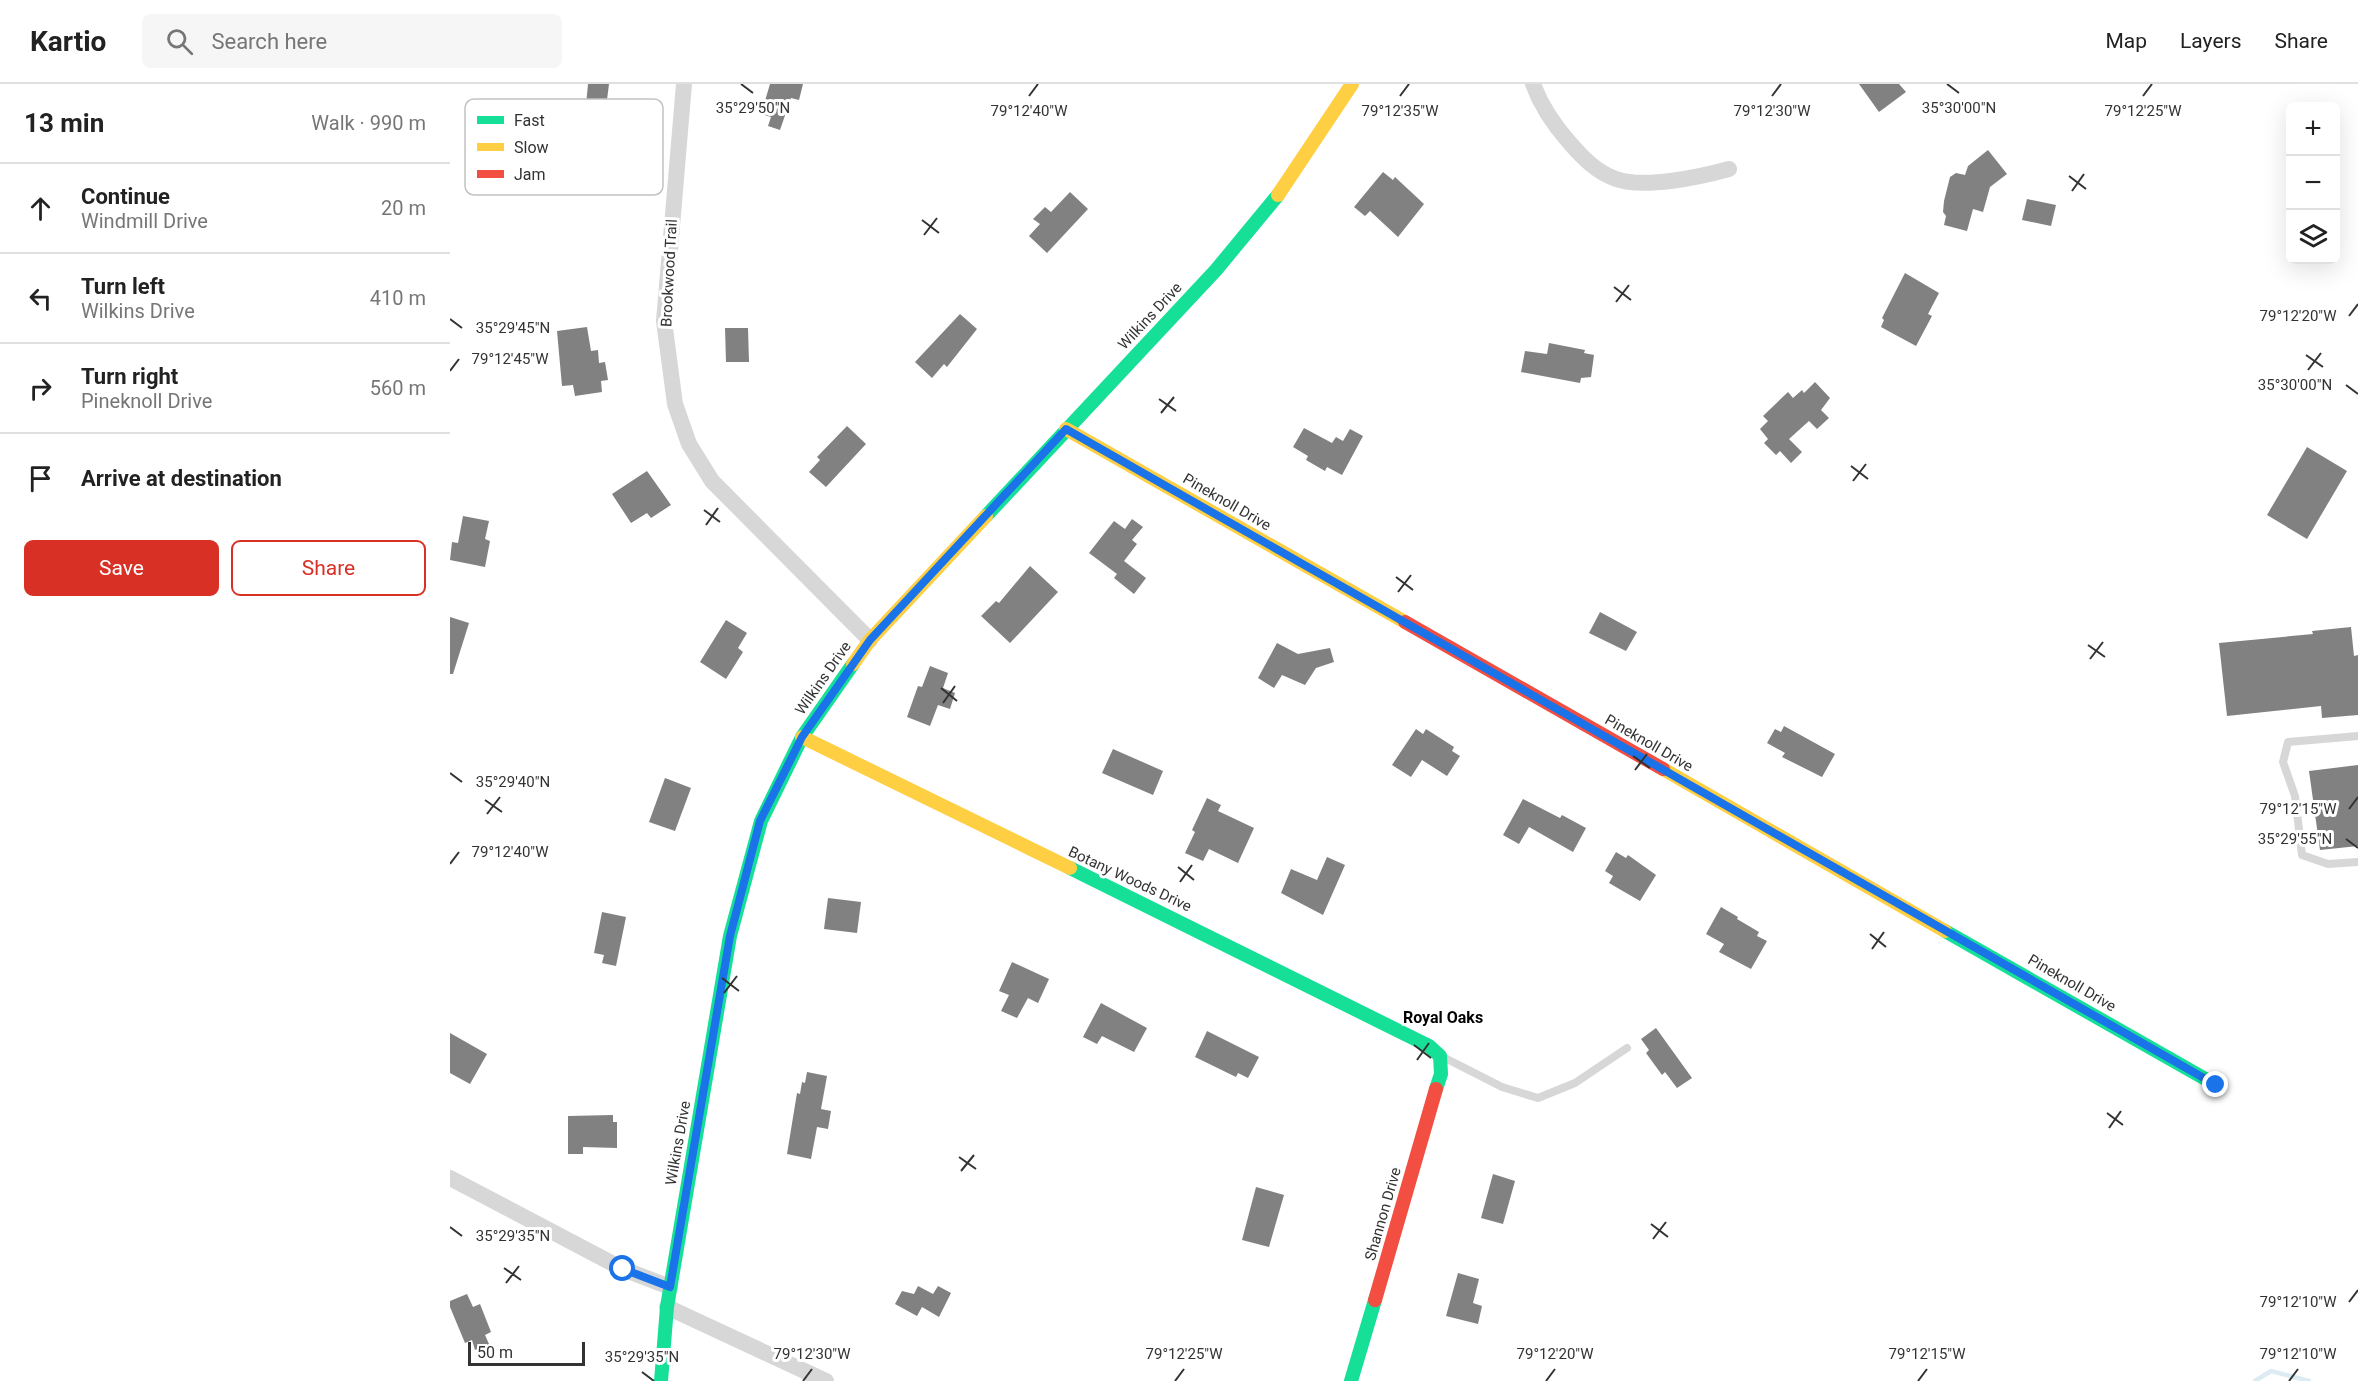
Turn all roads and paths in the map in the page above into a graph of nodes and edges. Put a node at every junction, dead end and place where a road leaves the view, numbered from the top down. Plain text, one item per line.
1 (684, 84) edge
2 (1352, 84) edge
3 (1533, 84) edge
4 (1729, 170) dead end
5 (1066, 429) junction
6 (870, 640) junction
7 (2358, 736) edge
8 (802, 737) junction
9 (2358, 862) edge
10 (1627, 1048) dead end
11 (1440, 1056) junction
12 (2216, 1085) dead end
13 (450, 1178) edge
14 (670, 1287) junction
15 (667, 1307) junction
16 (661, 1381) edge
17 (826, 1381) edge
18 (1351, 1381) edge

1 - 6 street, Brookwood Trail
2 - 5 street, Wilkins Drive
3 - 4 street
5 - 6 street, Wilkins Drive
5 - 12 street, Pineknoll Drive
6 - 8 street, Wilkins Drive
7 - 9 lane
8 - 11 street, Botany Woods Drive
8 - 14 street, Wilkins Drive
10 - 11 lane
11 - 18 street, Shannon Drive
13 - 14 street
14 - 15 street, Wilkins Drive
15 - 16 street, Wilkins Drive
15 - 17 street

